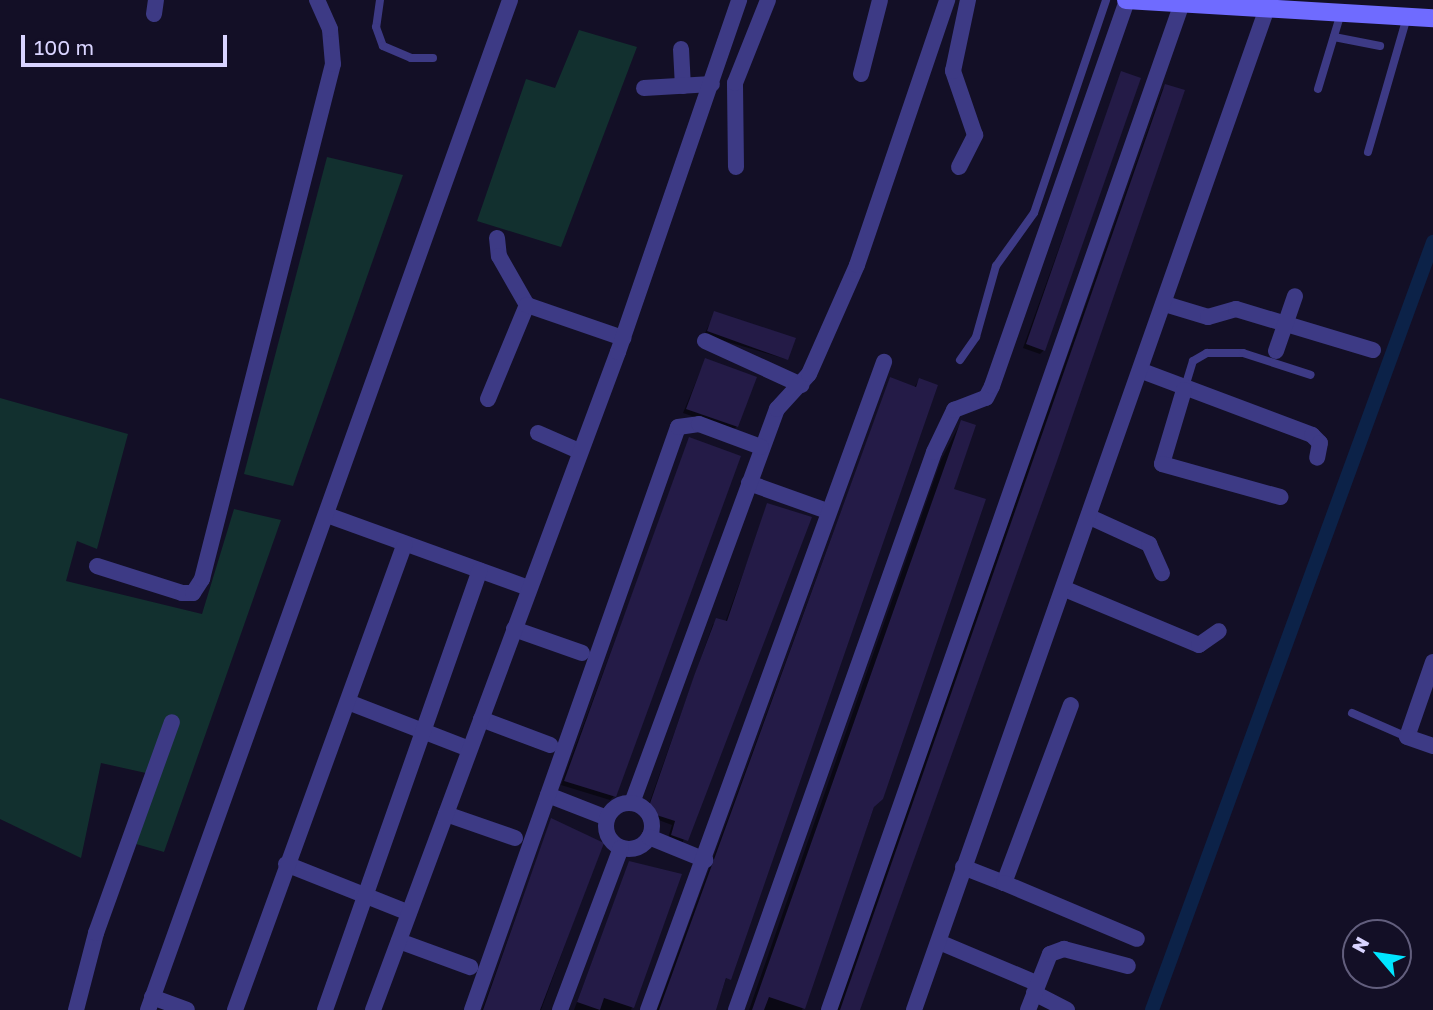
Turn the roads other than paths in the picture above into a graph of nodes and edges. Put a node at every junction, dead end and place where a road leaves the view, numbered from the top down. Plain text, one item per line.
1 (317, 0) edge
2 (380, 0) edge
3 (510, 0) edge
4 (739, 0) edge
5 (768, 0) edge
6 (880, 0) edge
7 (947, 0) edge
8 (968, 0) edge
9 (1107, 0) edge
10 (1127, 0) edge
11 (1209, 2) edge
12 (1182, 3) junction
13 (1266, 8) junction
14 (1341, 13) junction
15 (1407, 17) junction
16 (1433, 18) edge
17 (1334, 37) junction
18 (1380, 46) dead end
19 (681, 49) dead end
20 (433, 58) dead end
21 (861, 74) dead end
22 (712, 84) junction
23 (683, 86) junction
24 (644, 88) dead end
25 (1318, 89) dead end
26 (1368, 152) dead end
27 (736, 167) dead end
28 (959, 167) dead end
29 (497, 238) dead end
30 (1295, 296) dead end
31 (1166, 304) junction
32 (527, 305) junction
33 (1284, 325) junction
34 (623, 338) junction
35 (705, 341) dead end
36 (1373, 350) dead end
37 (1276, 351) dead end
38 (960, 360) dead end
39 (884, 362) dead end
40 (1142, 372) junction
41 (1311, 375) dead end
42 (801, 384) junction
43 (1184, 390) junction
44 (488, 399) dead end
45 (538, 433) dead end
46 (761, 447) junction
47 (579, 451) junction
48 (1317, 458) dead end
49 (749, 482) junction
50 (1280, 497) dead end
51 (827, 511) junction
52 (327, 515) junction
53 (1091, 518) junction
54 (405, 544) junction
55 (97, 566) dead end
56 (480, 571) junction
57 (1162, 573) dead end
58 (529, 588) junction
59 (1065, 589) junction
60 (514, 629) junction
61 (1219, 631) dead end
62 (582, 653) dead end
63 (1433, 662) edge
64 (348, 702) junction
65 (1070, 705) dead end
66 (1352, 713) dead end
67 (481, 719) junction
68 (172, 722) dead end
69 (425, 732) junction
70 (1408, 737) junction
71 (550, 745) dead end
72 (1433, 746) edge
73 (469, 749) junction
74 (548, 795) junction
75 (632, 803) junction
76 (446, 814) junction
77 (607, 818) junction
78 (649, 837) junction
79 (514, 838) dead end
80 (621, 848) junction
81 (705, 860) junction
82 (286, 864) junction
83 (963, 867) junction
84 (1004, 883) junction
85 (367, 898) junction
86 (409, 913) junction
87 (1137, 939) dead end
88 (399, 941) junction
89 (939, 942) junction
90 (1128, 966) dead end
91 (470, 967) dead end
92 (1035, 988) junction
93 (150, 1003) edge
94 (76, 1010) edge
95 (187, 1010) edge
96 (234, 1010) edge
97 (325, 1010) edge
98 (373, 1010) edge
99 (472, 1010) edge
100 (560, 1010) edge
101 (648, 1010) edge
102 (736, 1010) edge
103 (829, 1010) edge
104 (914, 1010) edge
105 (1028, 1010) edge
106 (1067, 1010) edge

1 - 55 street
2 - 20 lane
3 - 52 street
4 - 22 street
5 - 27 street
6 - 21 street
7 - 42 street
8 - 28 street
9 - 38 lane
10 - 12 main road
10 - 102 street
11 - 12 main road
11 - 13 main road
12 - 103 street
13 - 14 main road
13 - 31 street
14 - 15 main road
14 - 17 lane
15 - 16 main road
15 - 26 lane
17 - 18 lane
17 - 25 lane
19 - 23 street
22 - 23 street
22 - 34 street
23 - 24 street
29 - 32 street
30 - 33 street
31 - 33 street
31 - 40 street
32 - 34 street
32 - 44 street
33 - 36 street
33 - 37 street
34 - 47 street
35 - 42 street
39 - 51 street
40 - 43 street
40 - 53 street
41 - 43 lane
42 - 46 street
43 - 48 street
43 - 50 street
45 - 47 street
46 - 49 street
46 - 74 street
47 - 58 street
49 - 51 street
49 - 75 street
51 - 81 street
52 - 54 street
52 - 93 street
53 - 57 street
53 - 59 street
54 - 56 street
54 - 64 street
56 - 58 street
56 - 69 street
58 - 60 street
59 - 61 street
59 - 83 street
60 - 62 street
60 - 67 street
63 - 70 street
64 - 69 street
64 - 82 street
65 - 84 street
66 - 70 lane
67 - 71 street
67 - 73 street
68 - 94 street
69 - 73 street
69 - 85 street
70 - 72 street
73 - 76 street
74 - 77 street
74 - 99 street
75 - 77 street
75 - 78 street
76 - 79 street
76 - 86 street
77 - 80 street
78 - 80 street
78 - 81 street
80 - 100 street
81 - 101 street
82 - 85 street
82 - 96 street
83 - 84 street
83 - 89 street
84 - 87 street
85 - 86 street
85 - 97 street
86 - 88 street
88 - 91 street
88 - 98 street
89 - 92 street
89 - 104 street
90 - 92 street
92 - 105 street
92 - 106 street
93 - 95 street

